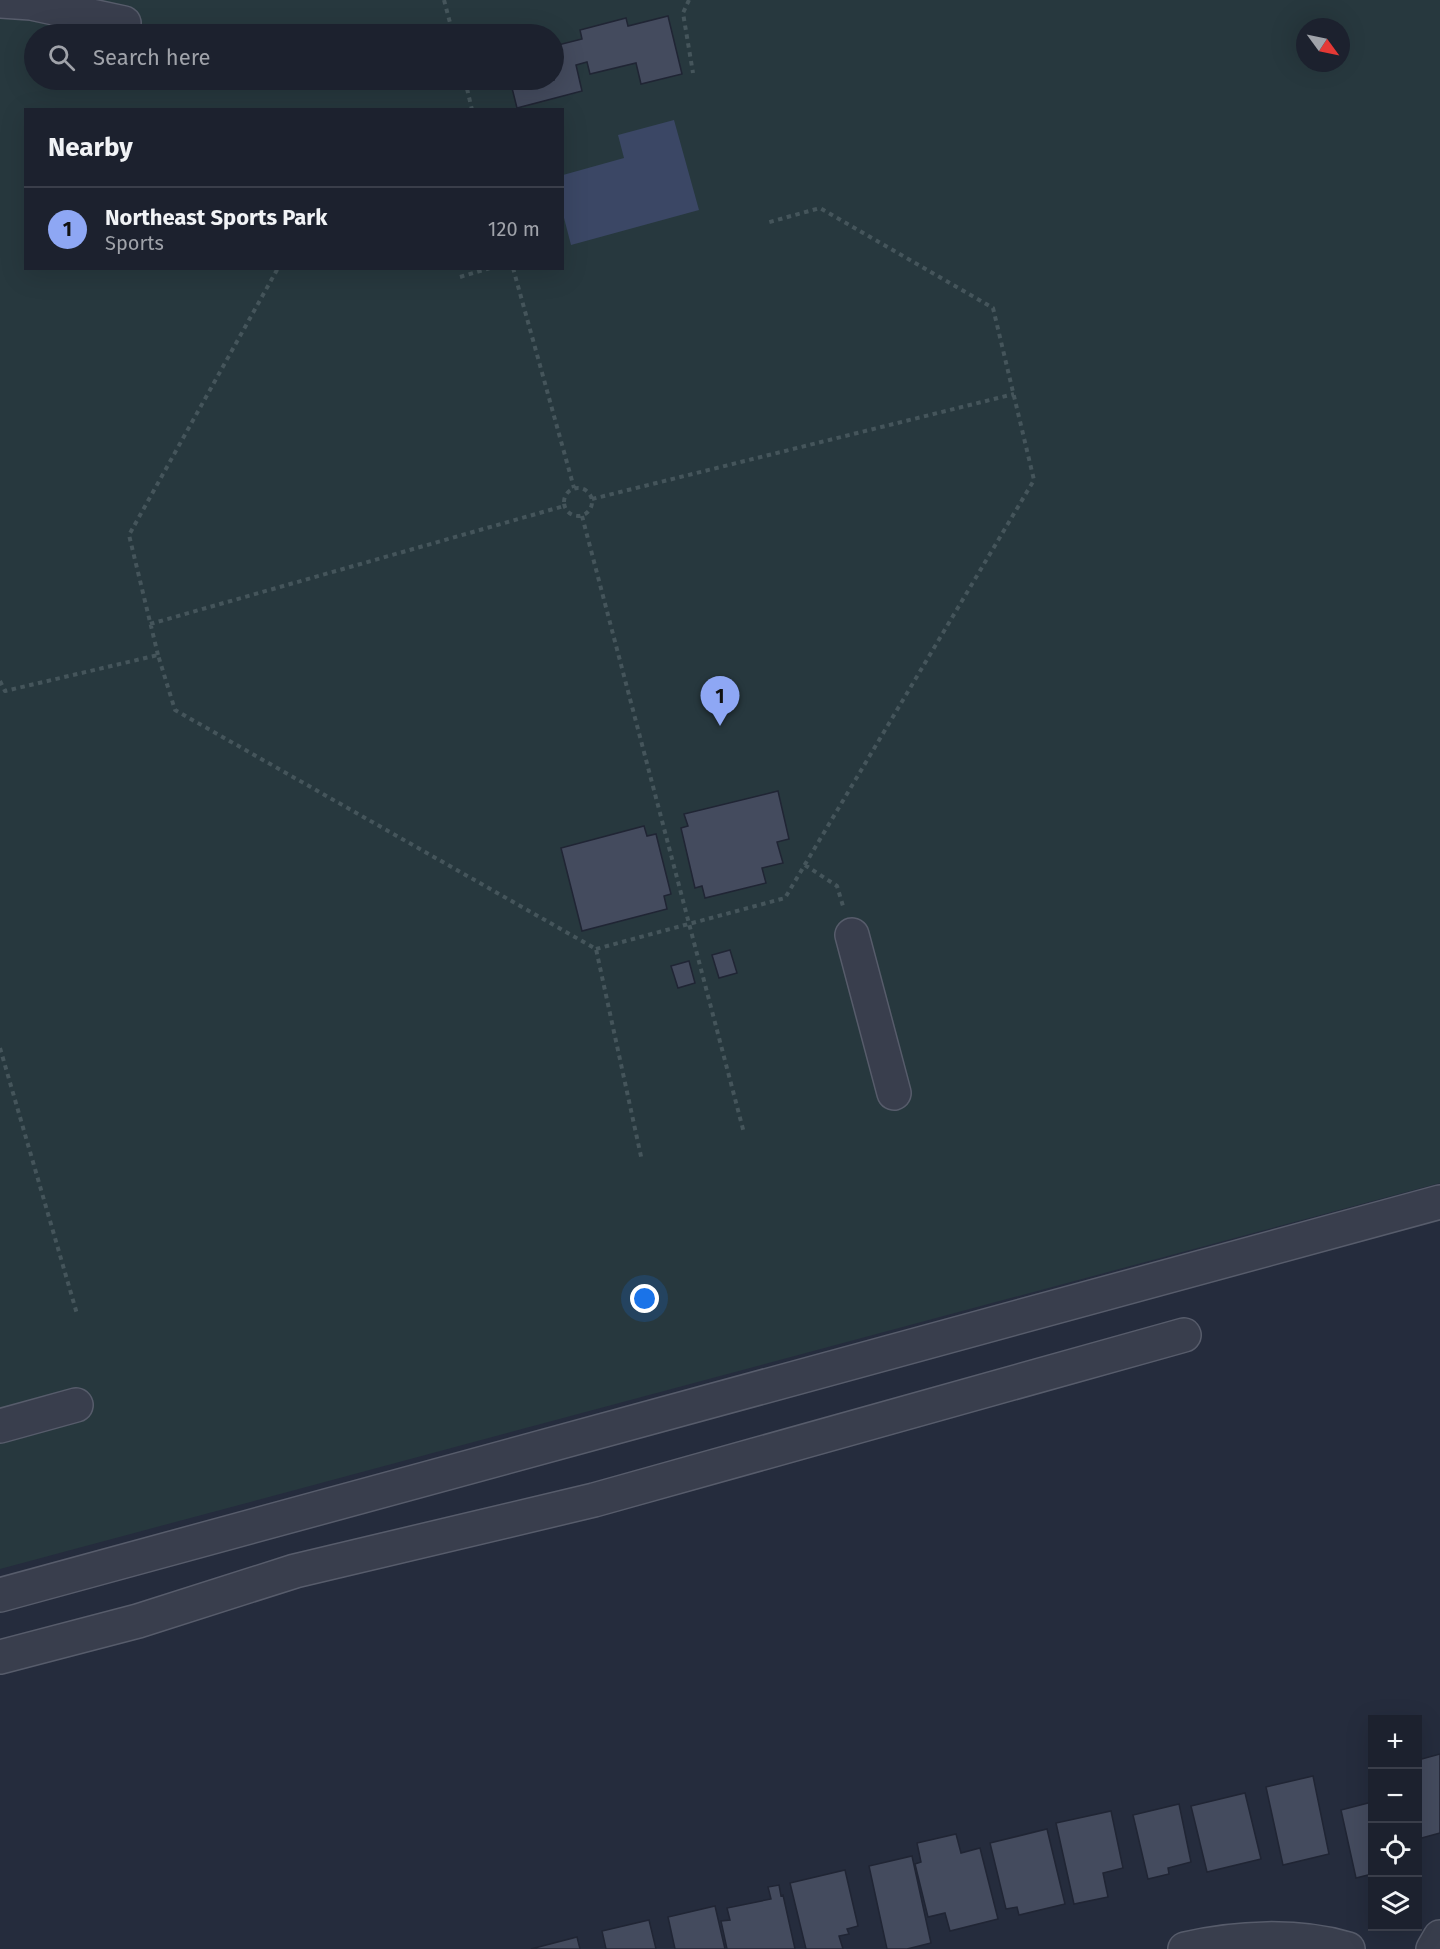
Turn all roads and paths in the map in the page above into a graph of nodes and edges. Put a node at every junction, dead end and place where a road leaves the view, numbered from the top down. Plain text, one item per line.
1 (444, 0) edge
2 (689, 0) edge
3 (0, 2) edge
4 (124, 23) dead end
5 (450, 24) edge
6 (693, 74) dead end
7 (467, 90) edge
8 (472, 108) edge
9 (766, 223) dead end
10 (277, 270) edge
11 (483, 270) edge
12 (514, 270) edge
13 (460, 277) dead end
14 (1014, 394) junction
15 (574, 488) junction
16 (592, 499) junction
17 (564, 506) junction
18 (582, 516) junction
19 (150, 624) junction
20 (158, 655) junction
21 (0, 681) edge
22 (805, 865) junction
23 (689, 924) junction
24 (852, 935) joint
25 (596, 950) junction
26 (0, 1048) edge
27 (894, 1093) dead end
28 (744, 1133) dead end
29 (642, 1161) dead end
30 (1440, 1202) edge
31 (77, 1314) dead end
32 (1184, 1335) dead end
33 (76, 1405) dead end
34 (0, 1426) edge
35 (0, 1595) edge
36 (0, 1657) edge
37 (1440, 1937) edge
38 (1185, 1949) edge
39 (1348, 1949) edge
40 (1433, 1949) edge

1 - 5 path
2 - 6 path
3 - 4 street
7 - 8 path
9 - 14 path
10 - 19 path
11 - 13 path
12 - 15 path
14 - 16 path
14 - 22 path
15 - 16 path
15 - 17 path
16 - 18 path
17 - 18 path
17 - 19 path
18 - 23 path
19 - 20 path
20 - 21 path
20 - 25 path
22 - 23 path
22 - 24 path
23 - 25 path
23 - 28 path
24 - 27 street
25 - 29 path
26 - 31 path
30 - 35 street
32 - 36 street
33 - 34 street
37 - 40 street
38 - 39 street

